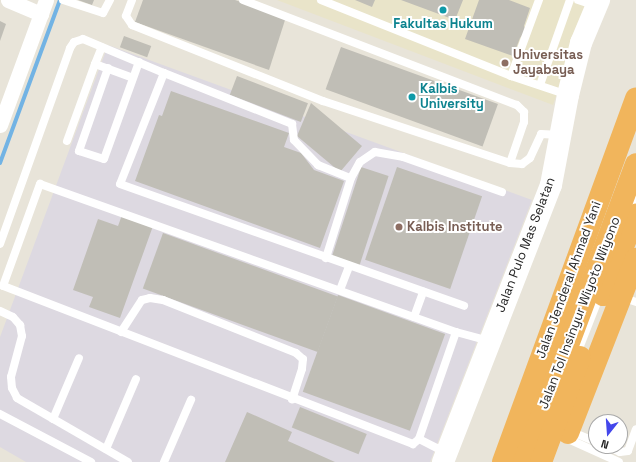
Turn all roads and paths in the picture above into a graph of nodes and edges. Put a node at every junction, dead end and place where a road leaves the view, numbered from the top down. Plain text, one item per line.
1 (8, 0) edge
2 (46, 0) edge
3 (63, 0) edge
4 (110, 0) edge
5 (132, 0) edge
6 (244, 0) edge
7 (321, 0) edge
8 (539, 0) edge
9 (570, 0) edge
10 (591, 2) edge
11 (41, 14) junction
12 (102, 47) junction
13 (139, 62) junction
14 (95, 64) junction
15 (108, 68) junction
16 (164, 73) junction
17 (511, 76) junction
18 (133, 78) junction
19 (540, 85) junction
20 (568, 95) junction
21 (636, 99) edge
22 (4, 102) edge
23 (0, 125) edge
24 (560, 135) junction
25 (67, 141) dead end
26 (636, 152) edge
27 (510, 163) junction
28 (636, 164) edge
29 (351, 178) junction
30 (502, 192) dead end
31 (636, 200) edge
32 (636, 215) edge
33 (636, 232) edge
34 (0, 244) edge
35 (326, 258) junction
36 (636, 260) edge
37 (349, 266) junction
38 (1, 285) edge
39 (340, 290) junction
40 (423, 292) junction
41 (0, 295) edge
42 (628, 299) edge
43 (464, 306) dead end
44 (0, 311) edge
45 (414, 317) junction
46 (121, 332) junction
47 (456, 332) junction
48 (489, 341) junction
49 (79, 358) dead end
50 (136, 379) dead end
51 (292, 399) junction
52 (191, 400) dead end
53 (0, 414) edge
54 (53, 419) junction
55 (570, 427) junction
56 (636, 429) edge
57 (588, 437) edge
58 (420, 440) junction
59 (106, 449) junction
60 (628, 451) edge
61 (444, 457) edge
62 (530, 459) edge
63 (91, 462) edge
64 (128, 462) edge
65 (164, 462) edge
66 (619, 462) edge

1 - 11 street
2 - 11 street
3 - 4 lane
5 - 27 lane
6 - 27 lane
7 - 17 lane
8 - 17 lane
9 - 19 lane
10 - 20 street, Jalan Pulo Mas Selatan
11 - 22 street
12 - 13 lane
12 - 14 lane
12 - 34 lane
13 - 16 lane
13 - 18 lane
14 - 15 lane
14 - 25 lane
15 - 18 lane
15 - 18 lane
16 - 29 lane
16 - 35 lane
17 - 19 lane
19 - 20 lane
20 - 24 street, Jalan Pulo Mas Selatan
21 - 62 highway, Jalan Jenderal Ahmad Yani
22 - 23 street
24 - 27 lane
24 - 48 street, Jalan Pulo Mas Selatan
26 - 62 lane
28 - 62 highway, Jalan Tol Insinyur Wiyoto Wiyono
29 - 30 lane
29 - 35 lane
31 - 62 lane
32 - 62 highway, Jalan Tol Insinyur Wiyoto Wiyono
33 - 55 highway
35 - 37 lane
36 - 42 highway
37 - 39 lane
37 - 40 lane
38 - 39 lane
38 - 41 lane
38 - 46 lane
39 - 45 lane
40 - 43 lane
40 - 45 lane
42 - 55 highway
44 - 54 lane
45 - 47 lane
46 - 51 lane
46 - 51 lane
47 - 48 lane
47 - 58 lane
48 - 61 street, Jalan Pulo Mas Selatan
49 - 54 lane
50 - 59 lane
51 - 58 lane
52 - 65 lane
53 - 63 lane
54 - 59 lane
55 - 57 lane
55 - 62 highway
55 - 66 lane
56 - 60 lane
58 - 61 lane
59 - 64 lane

